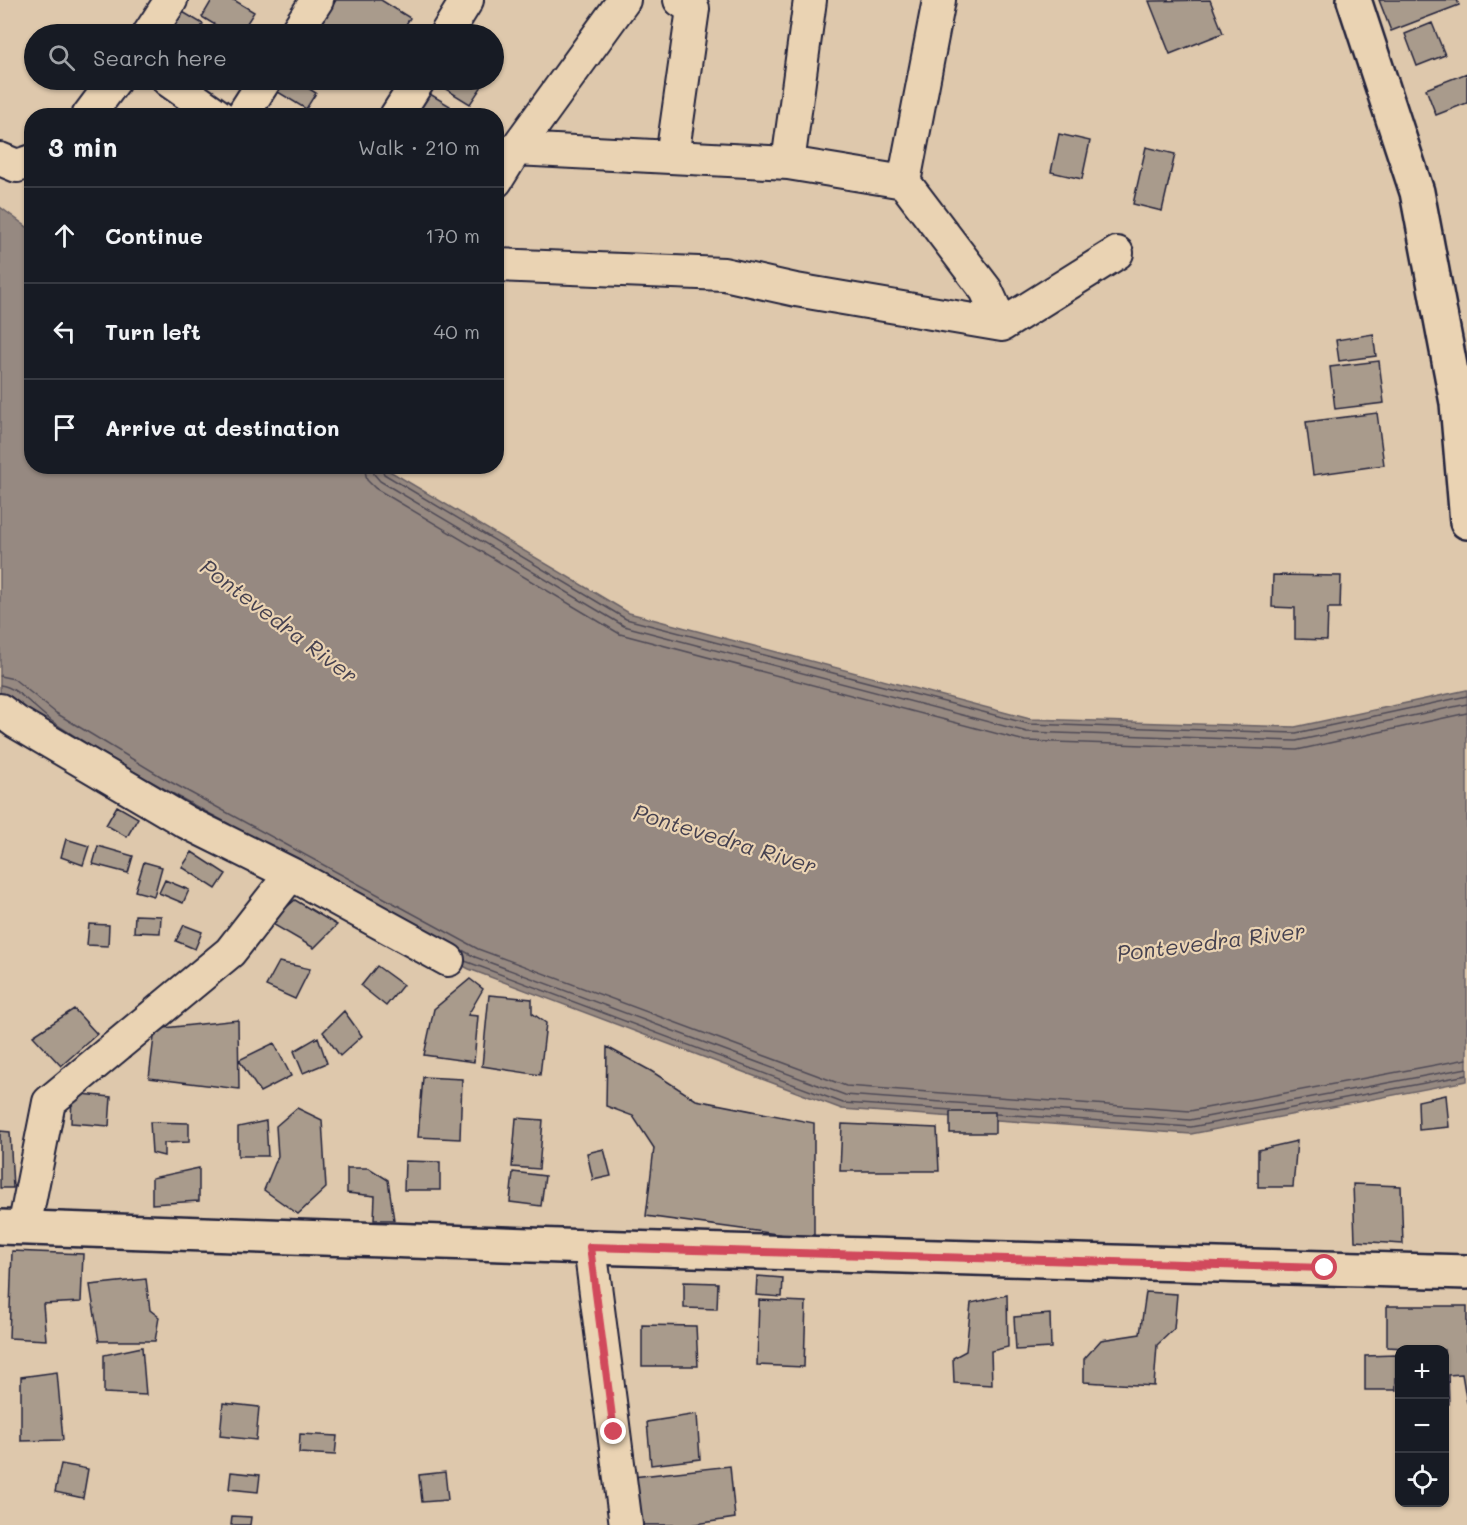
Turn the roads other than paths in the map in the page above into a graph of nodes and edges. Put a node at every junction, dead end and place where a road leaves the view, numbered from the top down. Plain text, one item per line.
1 (171, 0) edge
2 (317, 0) edge
3 (467, 0) edge
4 (624, 0) edge
5 (680, 0) edge
6 (810, 0) edge
7 (939, 0) edge
8 (1354, 0) edge
9 (155, 24) edge
10 (301, 24) edge
11 (452, 24) edge
12 (108, 90) edge
13 (182, 90) edge
14 (259, 90) edge
15 (412, 90) edge
16 (94, 108) edge
17 (208, 108) edge
18 (247, 108) edge
19 (401, 108) edge
20 (516, 149) junction
21 (672, 157) junction
22 (0, 159) edge
23 (788, 163) junction
24 (24, 164) edge
25 (504, 168) edge
26 (904, 182) junction
27 (1117, 253) dead end
28 (504, 265) edge
29 (1002, 325) junction
30 (1462, 403) edge
31 (1467, 522) edge
32 (0, 710) edge
33 (291, 874) junction
34 (448, 960) dead end
35 (12, 1228) edge
36 (590, 1247) junction
37 (1467, 1272) edge
38 (626, 1525) edge

1 - 9 street
2 - 10 street
3 - 11 street
4 - 20 street
5 - 21 street
6 - 23 street
7 - 26 street
8 - 30 main road
12 - 16 street
13 - 17 street
14 - 18 street
15 - 19 street
20 - 21 street
20 - 25 street
21 - 23 street
22 - 24 street
23 - 26 street
26 - 29 street
27 - 29 street
28 - 29 street
30 - 31 main road
32 - 33 street
33 - 34 street
33 - 35 street
35 - 36 main road
36 - 37 main road
36 - 38 street

